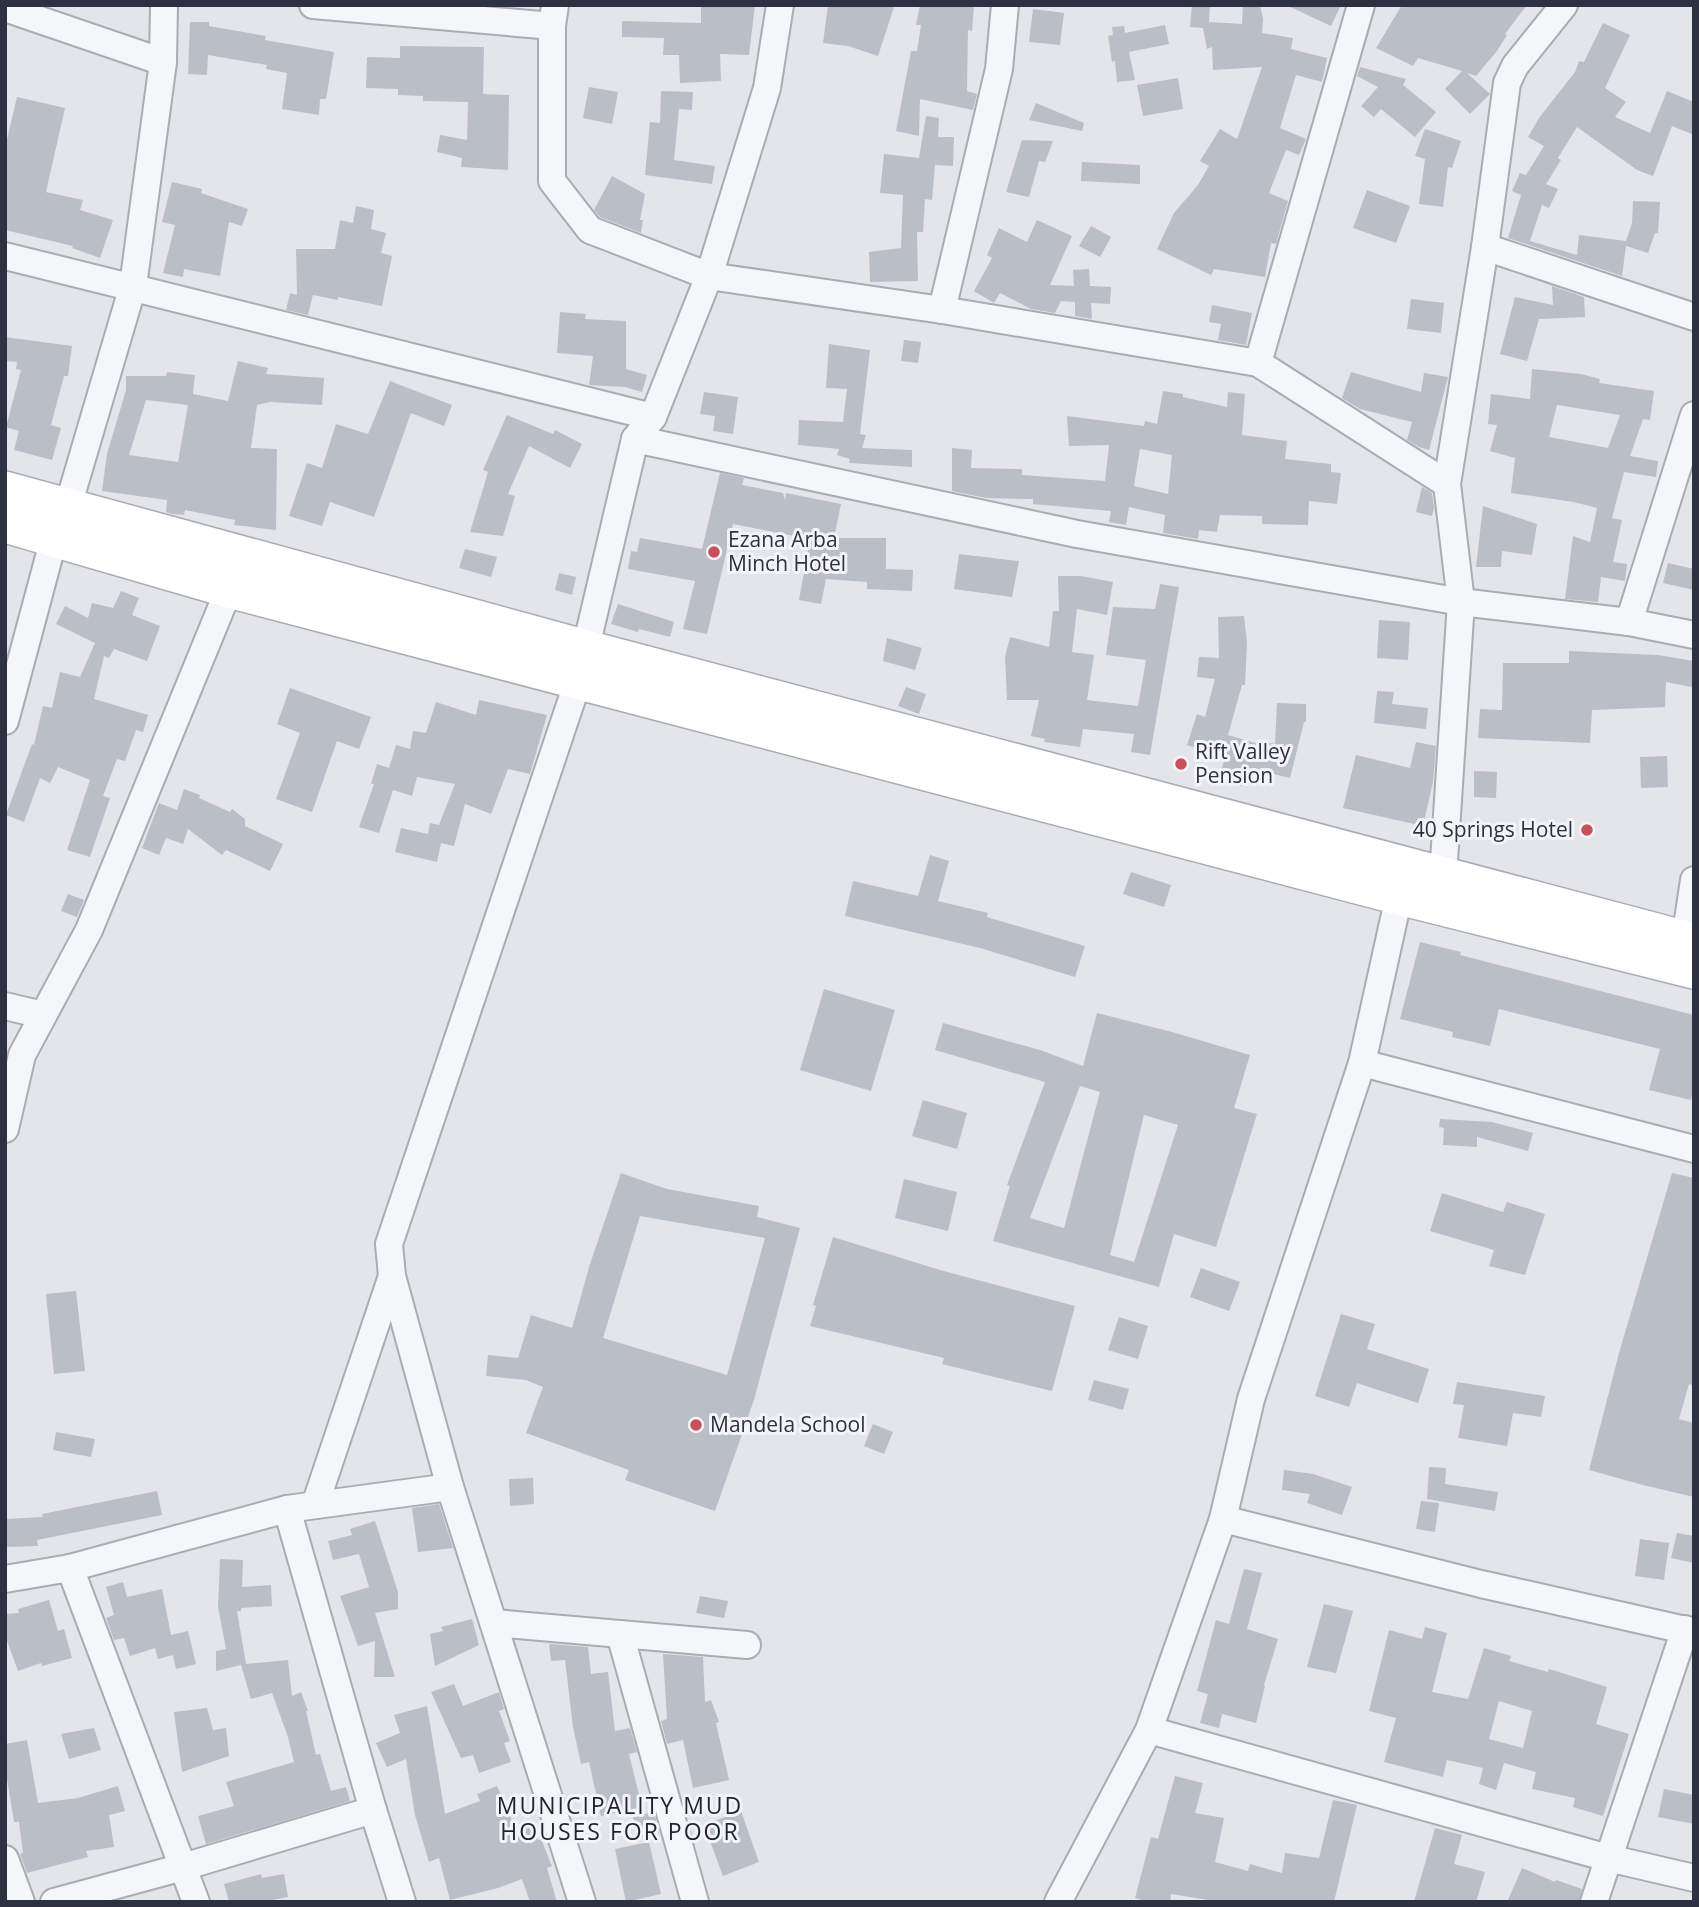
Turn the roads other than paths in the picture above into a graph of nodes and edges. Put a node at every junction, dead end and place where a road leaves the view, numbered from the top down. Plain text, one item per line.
1 (164, 5) edge
2 (313, 5) edge
3 (780, 5) edge
4 (1005, 5) edge
5 (1361, 5) edge
6 (1564, 5) edge
7 (5, 8) edge
8 (554, 15) edge
9 (163, 62) junction
10 (1485, 247) junction
11 (5, 256) edge
12 (709, 275) junction
13 (133, 286) junction
14 (942, 310) junction
15 (1694, 317) edge
16 (1258, 363) junction
17 (653, 417) junction
18 (1692, 430) edge
19 (635, 439) junction
20 (1447, 484) junction
21 (5, 490) edge
22 (61, 522) junction
23 (5, 524) edge
24 (229, 589) junction
25 (1461, 602) junction
26 (1629, 622) junction
27 (1694, 635) edge
28 (582, 665) junction
29 (12, 671) edge
30 (5, 721) edge
31 (1443, 876) junction
32 (1694, 880) edge
33 (1399, 896) junction
34 (1691, 951) edge
35 (5, 1006) edge
36 (43, 1015) junction
37 (1362, 1063) junction
38 (5, 1129) edge
39 (1694, 1149) edge
40 (392, 1276) junction
41 (450, 1487) junction
42 (315, 1505) junction
43 (287, 1509) junction
44 (1223, 1519) junction
45 (70, 1568) junction
46 (5, 1579) edge
47 (494, 1623) junction
48 (1689, 1630) edge
49 (620, 1634) junction
50 (747, 1646) dead end
51 (1149, 1730) junction
52 (373, 1810) junction
53 (1608, 1858) junction
54 (5, 1859) edge
55 (183, 1867) junction
56 (1694, 1878) edge
57 (21, 1902) edge
58 (54, 1902) edge
59 (196, 1902) edge
60 (402, 1902) edge
61 (582, 1902) edge
62 (695, 1902) edge
63 (1058, 1902) edge
64 (1594, 1902) edge

1 - 9 street
2 - 8 street
3 - 12 street
4 - 14 street
5 - 16 street
6 - 10 street
7 - 9 street
8 - 12 street
9 - 13 street
10 - 15 street
10 - 20 street
11 - 13 street
12 - 14 street
12 - 17 street
13 - 17 street
13 - 22 street
14 - 16 street
16 - 20 street
17 - 19 street
18 - 26 street
19 - 25 street
19 - 28 street
20 - 25 street
21 - 22 street
22 - 23 street
22 - 24 street
22 - 28 street
22 - 29 street
24 - 28 street
24 - 36 street
25 - 26 street
25 - 31 street
26 - 27 street
28 - 31 street
28 - 33 street
28 - 40 street
29 - 30 street
31 - 34 street
32 - 34 street
33 - 34 street
33 - 37 street
35 - 36 street
36 - 38 street
37 - 39 street
37 - 44 street
40 - 41 street
40 - 42 street
41 - 42 street
41 - 47 street
42 - 43 street
43 - 45 street
43 - 52 street
44 - 48 street
44 - 51 street
45 - 46 street
45 - 55 street
47 - 49 street
47 - 61 street
48 - 53 street
49 - 50 street
49 - 62 street
51 - 53 street
51 - 63 street
52 - 55 street
52 - 60 street
53 - 56 street
53 - 64 street
54 - 57 street
55 - 58 street
55 - 59 street

